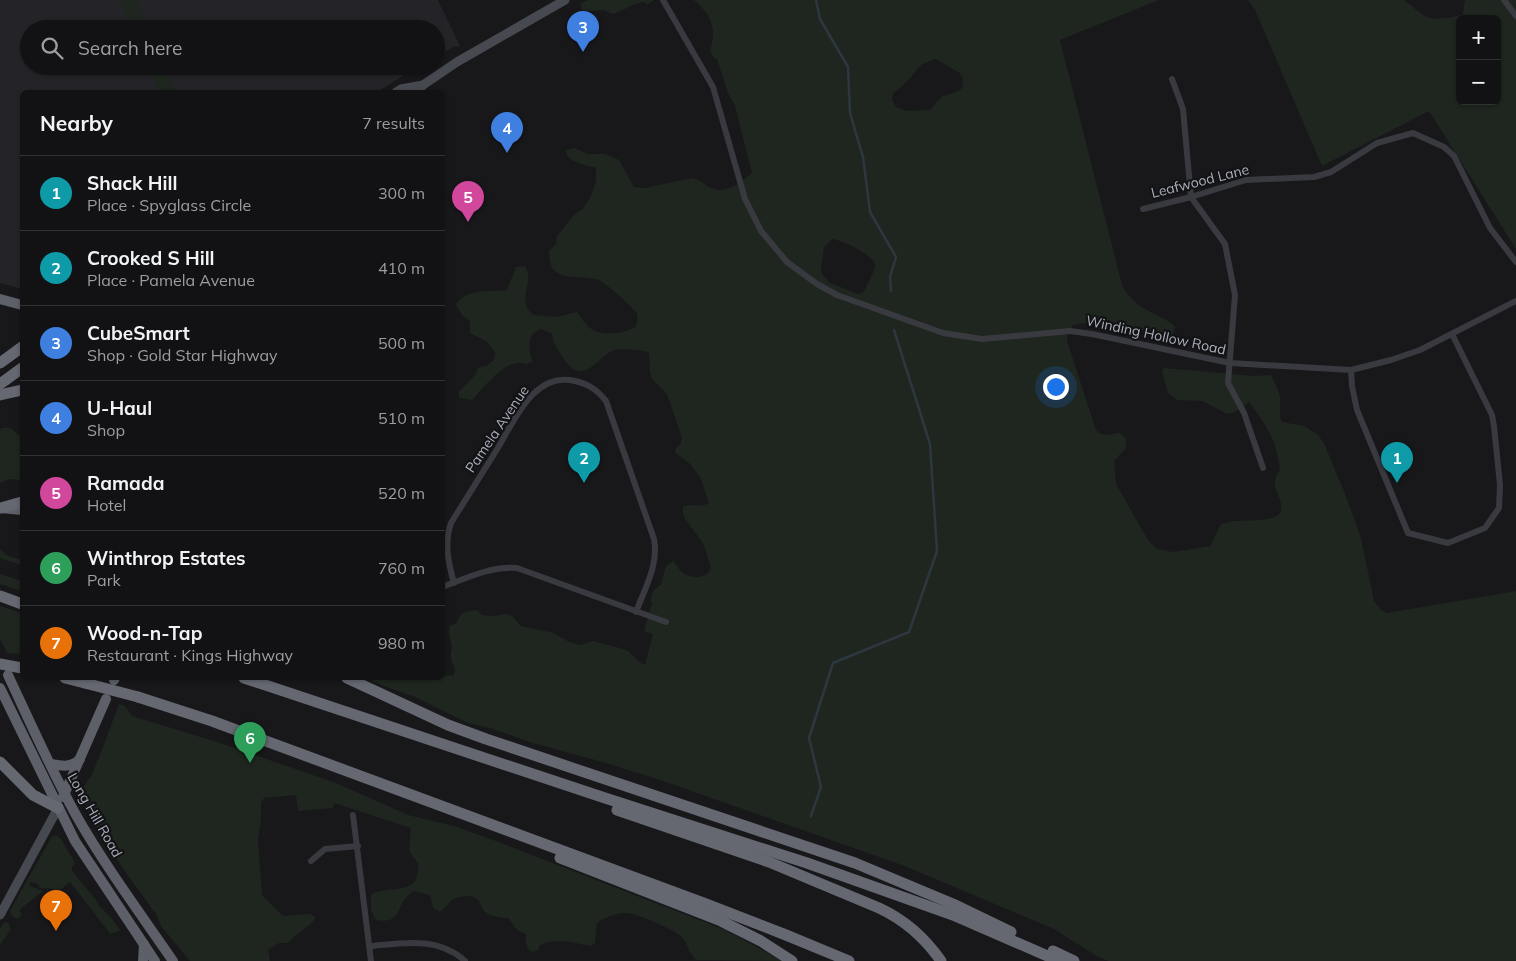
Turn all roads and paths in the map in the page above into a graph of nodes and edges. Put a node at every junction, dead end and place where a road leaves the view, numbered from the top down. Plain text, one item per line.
1 (565, 0) edge
2 (663, 0) edge
3 (1504, 0) edge
4 (1516, 16) edge
5 (445, 71) edge
6 (439, 75) edge
7 (1172, 79) dead end
8 (420, 89) edge
9 (399, 90) edge
10 (1191, 197) junction
11 (1143, 209) dead end
12 (1516, 262) edge
13 (0, 299) edge
14 (1516, 301) edge
15 (20, 304) edge
16 (1452, 334) junction
17 (20, 348) edge
18 (0, 363) edge
19 (1230, 363) junction
20 (20, 369) edge
21 (1351, 370) junction
22 (0, 384) edge
23 (20, 390) edge
24 (0, 395) edge
25 (1263, 468) dead end
26 (20, 503) edge
27 (1, 508) edge
28 (20, 510) edge
29 (454, 583) junction
30 (445, 586) edge
31 (1, 597) edge
32 (20, 603) edge
33 (636, 612) junction
34 (666, 622) dead end
35 (0, 664) edge
36 (20, 668) edge
37 (8, 675) dead end
38 (75, 680) edge
39 (248, 680) edge
40 (249, 680) edge
41 (351, 680) edge
42 (0, 688) edge
43 (106, 699) dead end
44 (83, 754) junction
45 (0, 762) edge
46 (50, 764) junction
47 (65, 794) junction
48 (58, 808) junction
49 (466, 815) junction
50 (353, 816) dead end
51 (358, 846) junction
52 (311, 861) dead end
53 (0, 915) edge
54 (144, 944) junction
55 (370, 946) junction
56 (143, 961) edge
57 (155, 961) edge
58 (172, 961) edge
59 (371, 961) edge
60 (465, 961) edge
61 (792, 961) edge
62 (849, 961) edge
63 (941, 961) edge
64 (1059, 961) edge
65 (1074, 961) edge

1 - 5 main road
2 - 19 street, Winding Hollow Road
3 - 4 street
6 - 8 main road
7 - 10 street
8 - 9 main road
10 - 11 street, Leafwood Lane
10 - 12 street, Leafwood Lane
10 - 19 street
13 - 15 highway
14 - 16 street, Winding Hollow Road
16 - 21 street, Winding Hollow Road
16 - 21 street
17 - 18 highway
19 - 21 street, Winding Hollow Road
19 - 25 street
20 - 22 highway
23 - 24 highway
26 - 27 highway
27 - 28 highway
29 - 30 street
29 - 33 street
29 - 33 street, Pamela Avenue
31 - 32 highway
33 - 34 street
35 - 36 highway, bridge
37 - 46 highway, Long Hill Road
38 - 49 highway, bridge
39 - 63 highway
40 - 64 highway
41 - 65 highway
42 - 48 highway, Long Hill Road
43 - 44 highway
44 - 46 highway
44 - 47 highway
45 - 48 highway
46 - 47 highway, Long Hill Road
47 - 48 highway
47 - 58 highway, Long Hill Road
48 - 53 main road
48 - 54 highway, Long Hill Road
49 - 61 highway
49 - 62 highway
50 - 51 street
51 - 52 street
51 - 55 street
54 - 56 highway
54 - 57 highway, Long Hill Road
55 - 59 street
55 - 60 street

